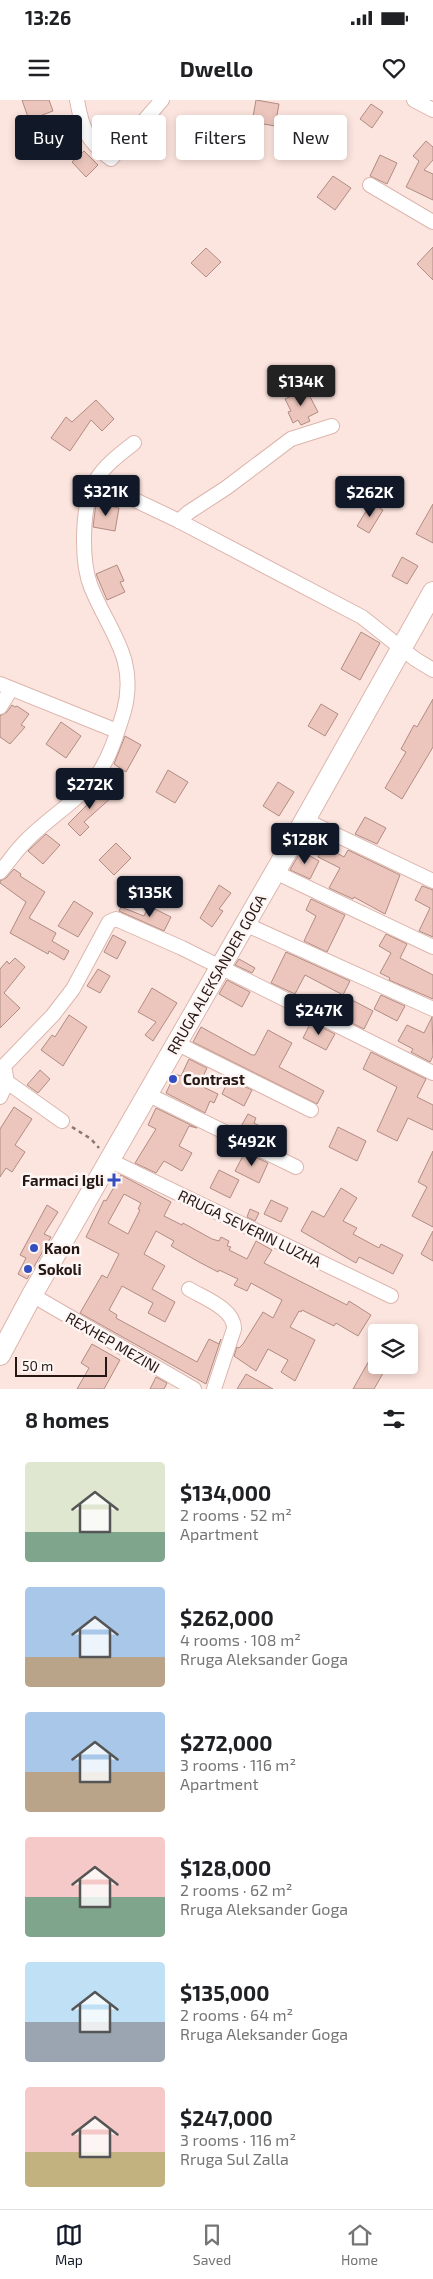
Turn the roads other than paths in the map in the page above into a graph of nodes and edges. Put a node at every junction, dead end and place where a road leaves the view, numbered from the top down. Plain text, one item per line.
1 (77, 100) edge
2 (162, 100) edge
3 (414, 100) edge
4 (433, 110) edge
5 (370, 185) dead end
6 (433, 222) edge
7 (332, 426) dead end
8 (134, 443) dead end
9 (95, 481) junction
10 (179, 522) junction
11 (433, 592) edge
12 (401, 647) junction
13 (433, 670) edge
14 (6, 687) edge
15 (0, 706) edge
16 (117, 731) junction
17 (305, 820) junction
18 (0, 872) edge
19 (275, 872) junction
20 (433, 881) edge
21 (245, 924) junction
22 (433, 947) edge
23 (219, 968) junction
24 (433, 1009) edge
25 (176, 1044) junction
26 (433, 1073) edge
27 (8, 1082) junction
28 (147, 1094) junction
29 (0, 1097) edge
30 (311, 1110) dead end
31 (62, 1121) road end
32 (109, 1160) junction
33 (296, 1167) dead end
34 (189, 1289) dead end
35 (32, 1294) junction
36 (391, 1296) dead end
37 (0, 1355) edge
38 (194, 1389) edge
39 (214, 1389) edge

1 - 2 street
3 - 4 street
5 - 6 street
7 - 10 street
8 - 9 street
9 - 10 street
9 - 16 street
10 - 12 street
11 - 12 main road, RRUGA ALEKSANDER GOGA
12 - 13 street
12 - 17 main road, RRUGA ALEKSANDER GOGA
14 - 15 street
14 - 16 street
16 - 18 street
17 - 19 main road, RRUGA ALEKSANDER GOGA
17 - 20 street
19 - 21 main road, RRUGA ALEKSANDER GOGA
19 - 22 street
21 - 23 main road, RRUGA ALEKSANDER GOGA
21 - 24 street
23 - 25 main road, RRUGA ALEKSANDER GOGA
23 - 26 street
23 - 27 street
25 - 28 main road, RRUGA ALEKSANDER GOGA
25 - 30 street
27 - 29 street
27 - 31 street
28 - 32 main road, RRUGA ALEKSANDER GOGA
28 - 33 street
32 - 35 main road, RRUGA ALEKSANDER GOGA
32 - 36 street, RRUGA SEVERIN LUZHA
34 - 39 street
35 - 37 main road, RRUGA ALEKSANDER GOGA
35 - 38 street, REXHEP MEZINI

